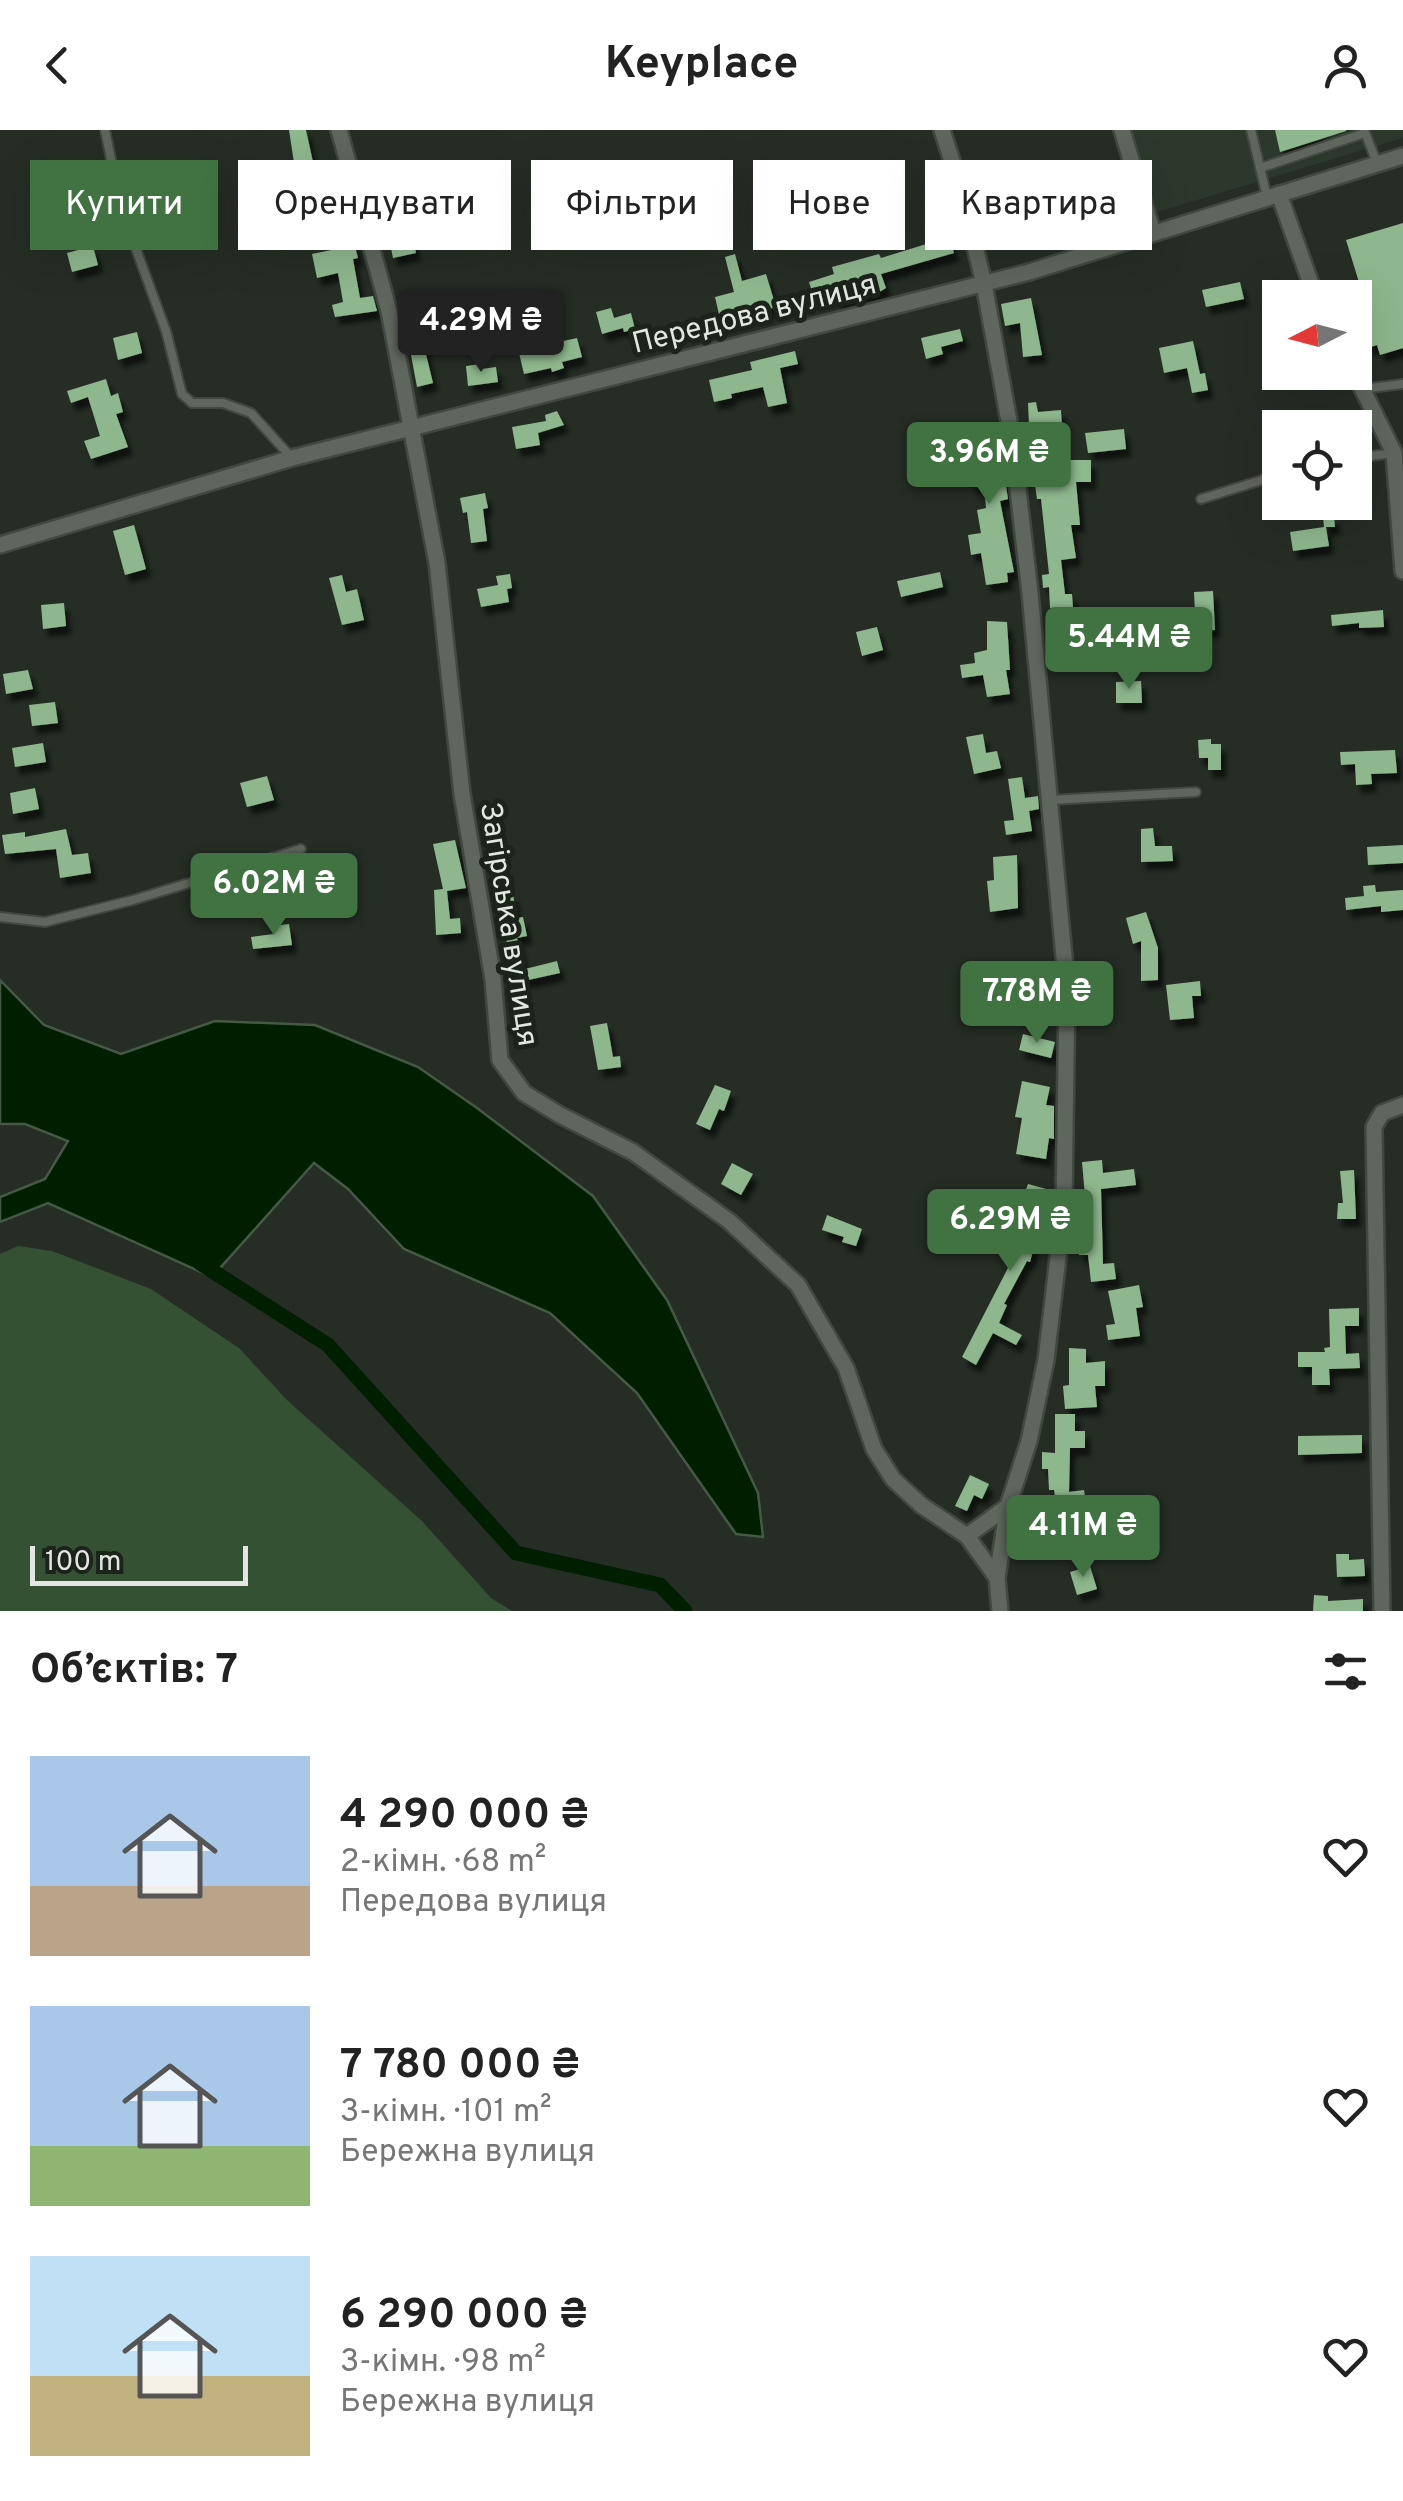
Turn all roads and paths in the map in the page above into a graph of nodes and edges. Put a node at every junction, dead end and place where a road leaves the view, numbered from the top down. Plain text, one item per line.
1 (105, 130) edge
2 (339, 130) edge
3 (942, 130) edge
4 (1122, 130) edge
5 (1251, 130) edge
6 (1365, 132) edge
7 (1403, 156) edge
8 (1376, 163) junction
9 (1260, 168) junction
10 (1273, 196) junction
11 (1153, 233) junction
12 (1308, 280) edge
13 (984, 284) junction
14 (1403, 384) edge
15 (1372, 388) edge
16 (1363, 390) edge
17 (411, 427) junction
18 (1394, 452) junction
19 (1372, 455) edge
20 (292, 458) junction
21 (1262, 480) edge
22 (1201, 499) dead end
23 (0, 545) edge
24 (1403, 571) edge
25 (1196, 792) dead end
26 (1050, 800) junction
27 (301, 849) dead end
28 (0, 916) edge
29 (1403, 1105) edge
30 (1008, 1506) junction
31 (967, 1536) junction
32 (996, 1578) junction
33 (1000, 1611) edge
34 (1382, 1611) edge

1 - 20 lane
2 - 17 street, Загірська вулиця
3 - 13 street
4 - 11 street
5 - 9 lane
6 - 8 lane
6 - 9 lane
7 - 8 street, Передова вулиця
8 - 10 street, Передова вулиця
9 - 10 lane
10 - 11 street, Передова вулиця
10 - 12 street
11 - 13 street, Передова вулиця
13 - 17 street, Передова вулиця
13 - 26 street
14 - 15 lane
16 - 18 street
17 - 20 street, Передова вулиця
17 - 31 street, Загірська вулиця
18 - 19 lane
18 - 24 street
20 - 23 street, Передова вулиця
21 - 22 lane
25 - 26 lane
26 - 30 street
27 - 28 lane
29 - 34 street
30 - 31 street
30 - 32 street
31 - 32 street, Загірська вулиця
32 - 33 street

